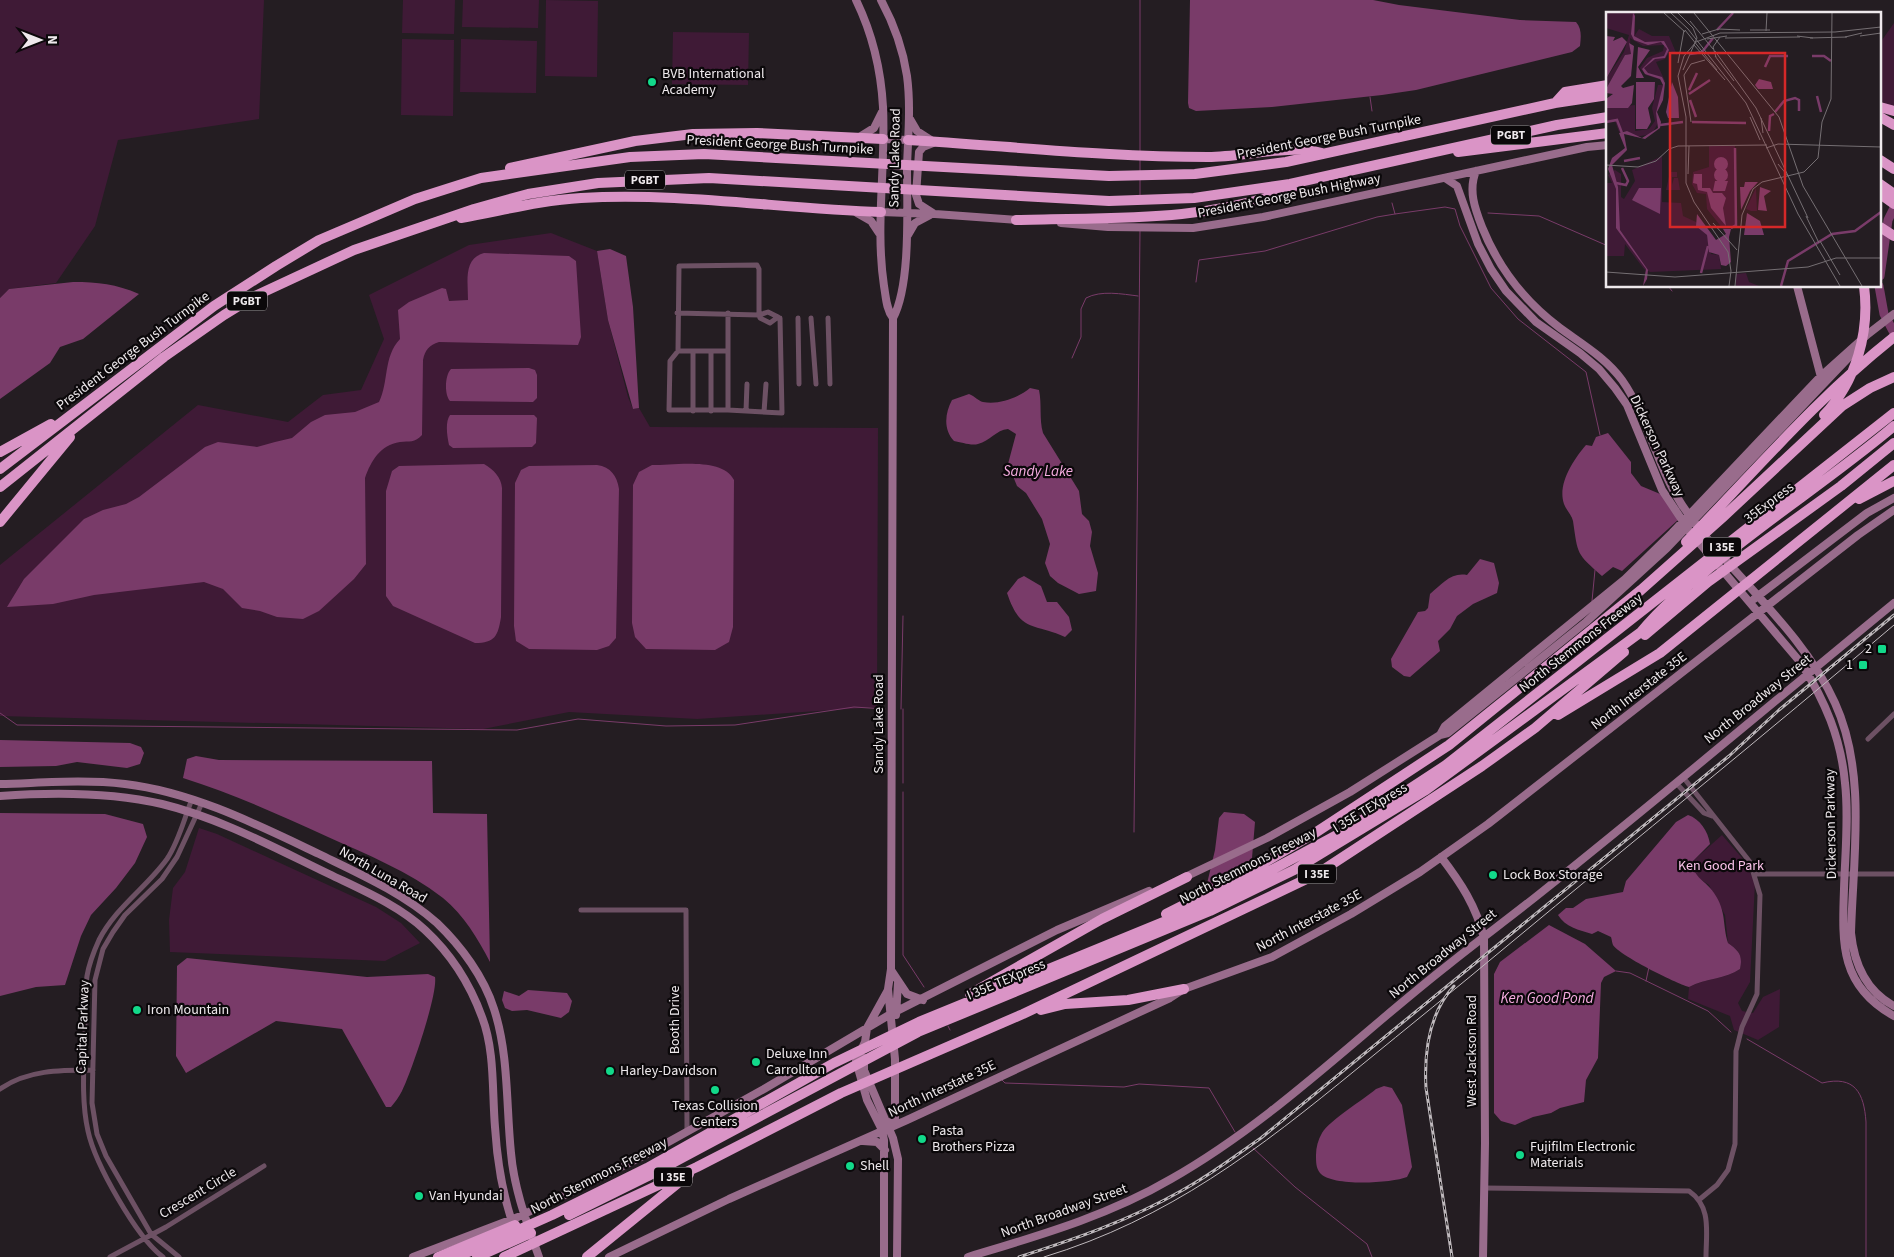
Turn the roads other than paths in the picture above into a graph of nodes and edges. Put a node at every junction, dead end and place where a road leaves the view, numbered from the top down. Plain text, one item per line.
1 (856, 0) edge
2 (882, 0) edge
3 (1606, 85) edge
4 (1606, 95) edge
5 (1555, 102) junction
6 (1882, 107) edge
7 (883, 108) junction
8 (1894, 111) edge
9 (909, 117) junction
10 (1606, 117) edge
11 (1882, 118) edge
12 (1894, 125) edge
13 (1606, 133) edge
14 (858, 138) junction
15 (883, 139) junction
16 (908, 140) junction
17 (936, 142) junction
18 (1606, 145) edge
19 (1325, 154) junction
20 (1414, 156) junction
21 (1882, 161) edge
22 (1894, 168) edge
23 (1476, 171) junction
24 (481, 178) junction
25 (1445, 178) junction
26 (1316, 179) junction
27 (1882, 185) edge
28 (1894, 194) edge
29 (1882, 195) edge
30 (1894, 204) edge
31 (856, 212) junction
32 (881, 212) junction
33 (906, 213) junction
34 (935, 214) junction
35 (1016, 220) joint
36 (1109, 222) junction
37 (424, 226) junction
38 (1882, 228) edge
39 (880, 234) junction
40 (1894, 236) edge
41 (906, 244) junction
42 (1797, 288) edge
43 (1864, 288) edge
44 (677, 313) junction
45 (728, 313) junction
46 (1894, 314) edge
47 (780, 318) dead end
48 (798, 318) dead end
49 (811, 318) dead end
50 (828, 318) dead end
51 (893, 318) junction
52 (1894, 337) edge
53 (678, 351) junction
54 (693, 351) junction
55 (711, 351) junction
56 (728, 351) junction
57 (1894, 377) edge
58 (1822, 381) junction
59 (747, 384) dead end
60 (766, 384) dead end
61 (799, 384) dead end
62 (816, 384) dead end
63 (830, 384) dead end
64 (87, 404) junction
65 (728, 410) junction
66 (693, 411) junction
67 (711, 411) junction
68 (746, 411) junction
69 (764, 412) junction
70 (1894, 412) edge
71 (92, 415) junction
72 (1894, 426) edge
73 (1894, 443) edge
74 (1798, 446) junction
75 (0, 452) edge
76 (1894, 465) edge
77 (0, 468) edge
78 (1894, 481) edge
79 (0, 487) edge
80 (1894, 498) edge
81 (1710, 503) junction
82 (1682, 505) junction
83 (1842, 508) junction
84 (1894, 510) edge
85 (1675, 511) junction
86 (1694, 520) junction
87 (0, 522) edge
88 (1686, 527) junction
89 (1675, 540) junction
90 (1774, 584) junction
91 (1641, 590) junction
92 (1758, 596) junction
93 (1750, 602) junction
94 (1894, 603) edge
95 (1663, 606) joint
96 (1776, 618) junction
97 (1894, 714) edge
98 (1535, 728) junction
99 (1440, 735) junction
100 (1868, 739) dead end
101 (1683, 777) junction
102 (1676, 783) junction
103 (0, 784) edge
104 (0, 796) edge
105 (192, 799) junction
106 (202, 803) junction
107 (187, 811) junction
108 (197, 815) junction
109 (1712, 816) junction
110 (1441, 858) junction
111 (1755, 874) junction
112 (1849, 874) junction
113 (1894, 874) edge
114 (1187, 876) junction
115 (582, 910) dead end
116 (1122, 938) junction
117 (1484, 938) junction
118 (1858, 966) junction
119 (1849, 968) junction
120 (891, 969) junction
121 (898, 983) junction
122 (888, 989) junction
123 (1184, 989) junction
124 (923, 1000) junction
125 (1894, 1006) edge
126 (893, 1013) junction
127 (1022, 1014) junction
128 (1894, 1016) edge
129 (918, 1027) junction
130 (866, 1028) junction
131 (84, 1070) junction
132 (93, 1070) junction
133 (0, 1089) edge
134 (886, 1128) junction
135 (687, 1130) junction
136 (856, 1142) junction
137 (885, 1150) junction
138 (264, 1166) dead end
139 (697, 1167) junction
140 (1484, 1188) junction
141 (1700, 1199) junction
142 (552, 1215) junction
143 (151, 1234) junction
144 (143, 1238) junction
145 (110, 1257) edge
146 (163, 1257) edge
147 (179, 1257) edge
148 (413, 1257) edge
149 (438, 1257) edge
150 (457, 1257) edge
151 (477, 1257) edge
152 (504, 1257) edge
153 (524, 1257) edge
154 (538, 1257) edge
155 (587, 1257) edge
156 (609, 1257) edge
157 (886, 1257) edge
158 (897, 1257) edge
159 (968, 1257) edge
160 (1483, 1257) edge
161 (1706, 1257) edge

1 - 7 main road, Sandy Lake Road
2 - 9 main road, Sandy Lake Road
3 - 5 highway
4 - 5 highway, President George Bush Turnpike / PGBT
5 - 19 highway, President George Bush Turnpike / PGBT
6 - 8 highway
7 - 14 main road
7 - 15 main road, Sandy Lake Road
9 - 16 main road, Sandy Lake Road
9 - 17 main road
10 - 20 highway, President George Bush Turnpike / PGBT
11 - 12 highway
13 - 20 highway
14 - 15 highway
14 - 24 highway
15 - 16 main road
15 - 32 main road, Sandy Lake Road
16 - 17 highway
16 - 33 main road, Sandy Lake Road
17 - 19 highway
17 - 34 main road
18 - 23 main road, President George Bush Highway
19 - 24 highway, President George Bush Turnpike / PGBT
20 - 26 highway, President George Bush Turnpike / PGBT
21 - 22 highway
23 - 25 main road, President George Bush Highway
23 - 82 main road, Dickerson Parkway
24 - 64 highway, President George Bush Turnpike / PGBT
25 - 36 main road, President George Bush Highway
25 - 85 main road, Dickerson Parkway
26 - 36 highway
26 - 37 highway, President George Bush Turnpike / PGBT
27 - 28 highway
29 - 30 highway
31 - 32 highway
31 - 37 highway
31 - 39 main road
32 - 33 main road
32 - 39 main road, Sandy Lake Road
33 - 34 main road
33 - 41 main road, Sandy Lake Road
34 - 35 main road
34 - 41 main road
35 - 36 highway
37 - 71 highway, President George Bush Turnpike / PGBT
38 - 40 highway
39 - 51 main road, Sandy Lake Road
41 - 51 main road, Sandy Lake Road
42 - 58 main road
43 - 74 highway
44 - 45 street
44 - 45 street
44 - 53 street
45 - 56 street
46 - 58 main road
47 - 69 street
48 - 61 street
49 - 62 street
50 - 63 street
51 - 120 main road, Sandy Lake Road
52 - 91 highway
53 - 54 street
53 - 66 street
54 - 55 street
54 - 66 street
55 - 56 street
55 - 67 street
56 - 65 street
57 - 74 highway
58 - 81 main road
58 - 99 main road
59 - 68 street
60 - 69 street
64 - 75 highway
64 - 77 highway, President George Bush Turnpike / PGBT
65 - 67 street
65 - 68 street
66 - 67 street
68 - 69 street
70 - 116 highway, North Stemmons Freeway / I 35E
71 - 79 highway, President George Bush Turnpike / PGBT
71 - 87 highway
72 - 95 highway, 35Express
73 - 98 highway, I 35E
74 - 91 highway
76 - 83 highway
78 - 83 highway
80 - 90 main road
81 - 82 main road
81 - 86 main road
82 - 86 main road, Dickerson Parkway
83 - 98 highway
84 - 110 main road, North Interstate 35E
85 - 88 main road, Dickerson Parkway
85 - 89 main road
86 - 88 main road
86 - 92 main road, Dickerson Parkway
88 - 89 main road
88 - 93 main road, Dickerson Parkway
89 - 99 main road
90 - 92 main road
90 - 96 main road
91 - 116 highway
92 - 93 main road
92 - 96 main road, Dickerson Parkway
93 - 112 main road, Dickerson Parkway
94 - 101 main road, North Broadway Street
95 - 129 highway, I 35E TEXpress
96 - 112 main road, Dickerson Parkway
97 - 100 street
98 - 127 highway, I 35E
99 - 114 main road
101 - 102 main road, North Broadway Street
101 - 109 street
102 - 109 street
102 - 117 main road, North Broadway Street
103 - 105 main road, North Luna Road
104 - 107 main road, North Luna Road
105 - 106 main road, North Luna Road
105 - 107 street, Capital Parkway
106 - 108 street, Capital Parkway
106 - 154 main road, North Luna Road
107 - 108 main road, North Luna Road
107 - 131 street, Capital Parkway
108 - 132 street, Capital Parkway
108 - 153 main road, North Luna Road
109 - 111 street
110 - 117 main road, West Jackson Road
110 - 123 main road, North Interstate 35E
111 - 112 street
111 - 141 street
112 - 113 street
112 - 118 main road, Dickerson Parkway
112 - 119 main road, Dickerson Parkway
114 - 124 main road
114 - 129 highway
115 - 135 street, Booth Drive
116 - 129 highway, North Stemmons Freeway / I 35E
117 - 140 main road, West Jackson Road
117 - 159 main road, North Broadway Street
118 - 119 main road
118 - 125 main road, Dickerson Parkway
119 - 128 main road, Dickerson Parkway
120 - 121 main road
120 - 122 main road, Sandy Lake Road
121 - 124 main road
121 - 126 main road
122 - 126 main road, Sandy Lake Road
122 - 130 main road
123 - 127 highway
123 - 134 main road, North Interstate 35E
124 - 126 main road
126 - 130 main road
126 - 134 main road, Sandy Lake Road
127 - 139 highway, I 35E
129 - 142 highway, North Stemmons Freeway / I 35E
129 - 151 highway, I 35E TEXpress
130 - 134 main road
130 - 135 main road
131 - 132 street
131 - 133 street
131 - 144 street, Capital Parkway
132 - 143 street, Capital Parkway
134 - 136 main road, North Interstate 35E
134 - 137 main road
134 - 158 main road
135 - 148 main road
136 - 137 main road
136 - 156 main road, North Interstate 35E
137 - 157 main road
138 - 143 street, Crescent Circle
139 - 152 highway, I 35E
139 - 155 highway
140 - 141 street
140 - 160 main road, West Jackson Road
141 - 161 street
142 - 149 highway
142 - 150 highway, North Stemmons Freeway / I 35E
143 - 144 street, Crescent Circle
143 - 147 street, Capital Parkway
144 - 145 street, Crescent Circle
144 - 146 street, Capital Parkway

